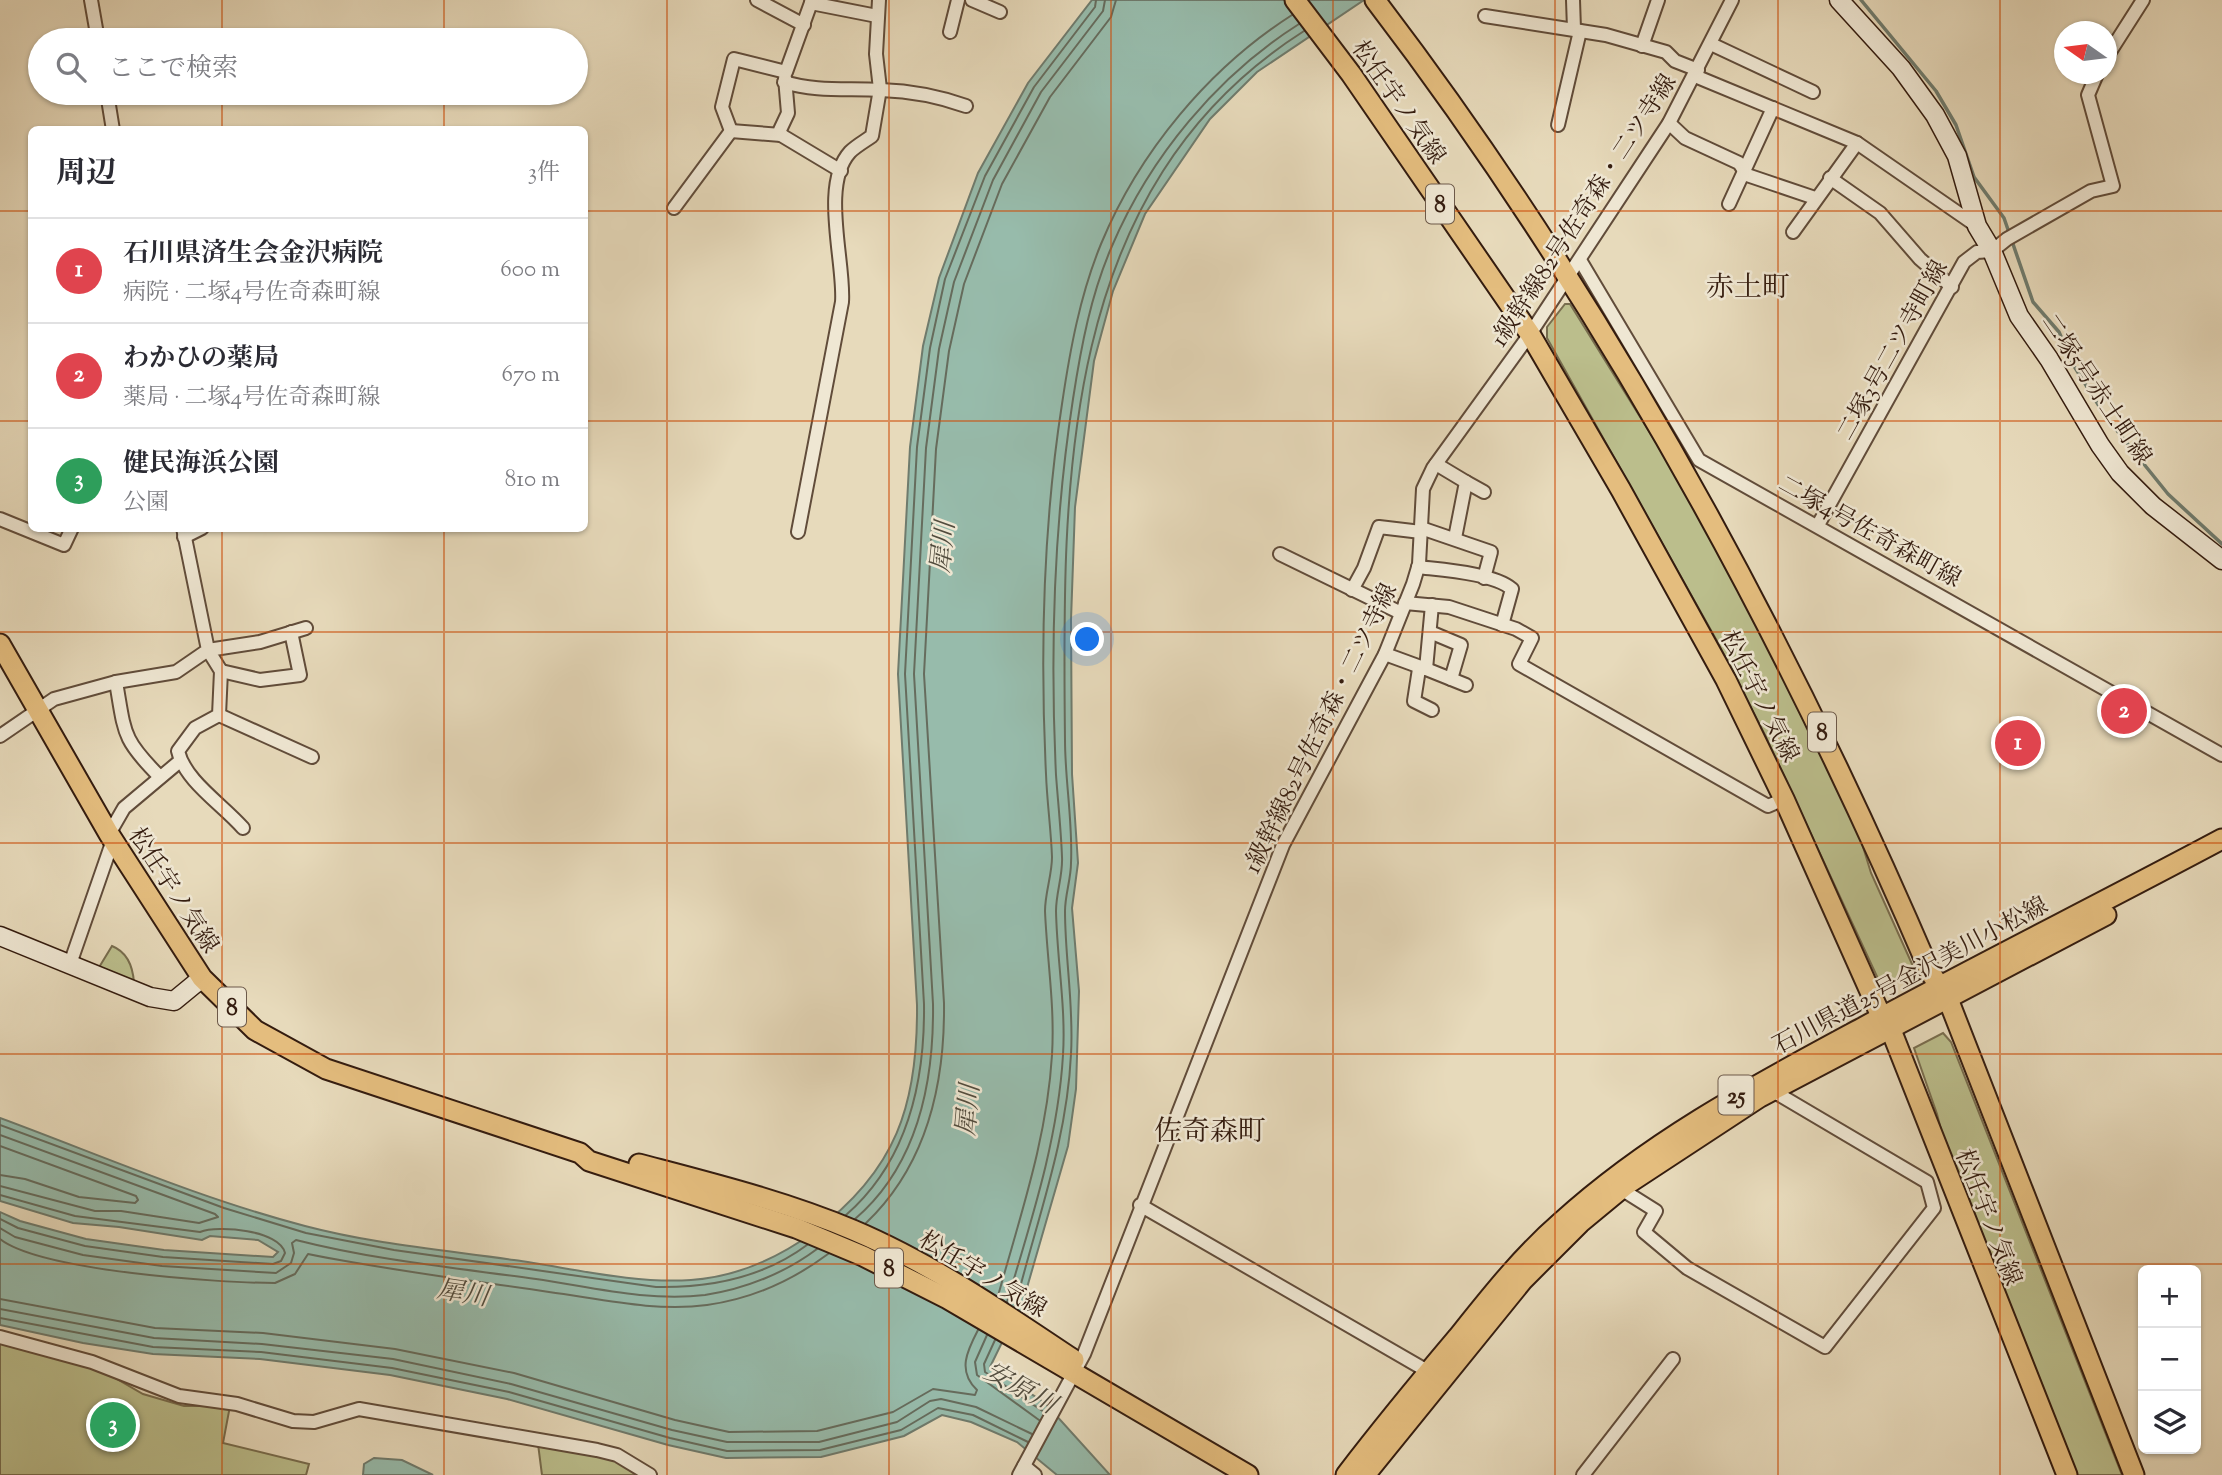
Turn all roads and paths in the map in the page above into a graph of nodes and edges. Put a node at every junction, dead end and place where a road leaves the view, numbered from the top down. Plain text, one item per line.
1 (91, 0) edge
2 (757, 0) edge
3 (878, 0) edge
4 (958, 0) edge
5 (972, 0) edge
6 (1295, 0) edge
7 (1375, 0) edge
8 (1573, 0) edge
9 (1658, 0) edge
10 (1732, 0) edge
11 (1839, 0) edge
12 (2143, 0) edge
13 (812, 1) edge
14 (1000, 12) dead end
15 (877, 16) junction
16 (1485, 16) dead end
17 (804, 25) junction
18 (96, 28) edge
19 (1577, 30) junction
20 (950, 32) dead end
21 (2117, 41) edge
22 (1711, 44) junction
23 (1642, 46) junction
24 (1696, 73) junction
25 (785, 77) junction
26 (2093, 84) edge
27 (880, 89) junction
28 (1813, 92) dead end
29 (109, 105) edge
30 (966, 106) dead end
31 (1773, 108) junction
32 (1669, 123) junction
33 (1558, 125) dead end
34 (112, 126) edge
35 (731, 131) junction
36 (781, 135) junction
37 (1857, 143) junction
38 (1745, 169) junction
39 (841, 171) junction
40 (1830, 178) junction
41 (1815, 198) junction
42 (1729, 204) dead end
43 (674, 208) dead end
44 (1977, 226) junction
45 (1793, 232) dead end
46 (1993, 251) junction
47 (1580, 260) junction
48 (1567, 278) junction
49 (1952, 287) junction
50 (1530, 334) junction
51 (1699, 460) junction
52 (1678, 462) junction
53 (1436, 464) junction
54 (1466, 482) junction
55 (1484, 492) dead end
56 (0, 519) edge
57 (1818, 525) junction
58 (28, 530) edge
59 (1421, 530) junction
60 (32, 532) edge
61 (70, 532) edge
62 (798, 532) dead end
63 (183, 533) edge
64 (1455, 538) junction
65 (1280, 554) dead end
66 (2222, 559) edge
67 (1418, 567) junction
68 (1484, 578) junction
69 (1352, 590) junction
70 (1432, 605) junction
71 (1403, 608) junction
72 (1502, 625) junction
73 (306, 628) dead end
74 (291, 632) junction
75 (1430, 632) junction
76 (0, 644) edge
77 (208, 650) junction
78 (1385, 654) junction
79 (1423, 669) junction
80 (221, 671) junction
81 (1451, 679) junction
82 (116, 682) junction
83 (1466, 685) dead end
84 (39, 709) junction
85 (1433, 710) dead end
86 (219, 715) junction
87 (0, 736) edge
88 (2222, 755) edge
89 (312, 757) dead end
90 (180, 761) junction
91 (160, 778) junction
92 (1784, 799) junction
93 (243, 828) dead end
94 (111, 837) junction
95 (2222, 839) edge
96 (2222, 854) edge
97 (0, 936) edge
98 (70, 964) junction
99 (202, 978) junction
100 (1943, 992) junction
101 (1886, 1023) junction
102 (1773, 1091) junction
103 (1621, 1189) junction
104 (1140, 1205) junction
105 (0, 1338) edge
106 (1673, 1359) dead end
107 (1076, 1368) junction
108 (1429, 1372) junction
109 (1024, 1466) edge
110 (650, 1475) edge
111 (1035, 1475) edge
112 (1248, 1475) edge
113 (1346, 1475) edge
114 (1365, 1475) edge
115 (1583, 1475) edge
116 (2067, 1475) edge
117 (2134, 1475) edge

1 - 18 street
2 - 17 street
3 - 15 street
4 - 20 street
5 - 14 street
6 - 50 main road, 松任宇ノ気線 / 8
7 - 48 main road, 松任宇ノ気線 / 8
8 - 19 street
9 - 23 street
10 - 22 street, 1級幹線82号佐奇森・二ツ寺線
11 - 44 street, 二塚5号赤土町線
12 - 21 street
13 - 15 street
13 - 17 street
15 - 27 street
16 - 19 street
17 - 25 street
19 - 23 street
19 - 33 street
22 - 24 street, 1級幹線82号佐奇森・二ツ寺線
22 - 28 street
23 - 24 street
24 - 31 street
24 - 32 street, 1級幹線82号佐奇森・二ツ寺線
25 - 27 street
25 - 35 street
25 - 36 street
26 - 46 street, 二塚3号二ツ寺町線
27 - 30 street
27 - 39 street
29 - 34 street
31 - 37 street
31 - 38 street
32 - 38 street
32 - 47 street, 1級幹線82号佐奇森・二ツ寺線
35 - 36 street
35 - 43 street
36 - 39 street
37 - 40 street
37 - 44 street
38 - 41 street
38 - 42 street
39 - 62 street
40 - 41 street
40 - 49 street
41 - 45 street
44 - 46 street, 二塚5号赤土町線
46 - 49 street, 二塚3号二ツ寺町線
46 - 66 street, 二塚5号赤土町線
47 - 48 street, 1級幹線82号佐奇森・二ツ寺線
47 - 51 street
48 - 50 street, 1級幹線82号佐奇森・二ツ寺線
48 - 52 main road, 松任宇ノ気線 / 8
49 - 57 street, 二塚3号二ツ寺町線
50 - 53 street, 1級幹線82号佐奇森・二ツ寺線
50 - 92 main road, 松任宇ノ気線 / 8
51 - 52 street
51 - 57 street, 二塚4号佐奇森町線
52 - 100 main road, 松任宇ノ気線 / 8
53 - 54 street
53 - 59 street, 1級幹線82号佐奇森・二ツ寺線
54 - 55 street
54 - 64 street
56 - 58 street
57 - 88 street, 二塚4号佐奇森町線
59 - 64 street
59 - 67 street, 1級幹線82号佐奇森・二ツ寺線
59 - 69 street
60 - 61 street
63 - 77 street
64 - 68 street
65 - 69 street
67 - 68 street
67 - 71 street, 1級幹線82号佐奇森・二ツ寺線
68 - 72 street
69 - 71 street
70 - 71 street
70 - 72 street
70 - 75 street
71 - 78 street, 1級幹線82号佐奇森・二ツ寺線
72 - 92 street
73 - 74 street
74 - 77 street
74 - 80 street
75 - 79 street
75 - 81 street
76 - 84 main road, 松任宇ノ気線 / 8
77 - 80 street
77 - 82 street
78 - 79 street
78 - 104 street, 1級幹線82号佐奇森・二ツ寺線
79 - 81 street
79 - 85 street
80 - 86 street
81 - 83 street
82 - 84 street
82 - 91 street
84 - 87 street
84 - 94 main road, 松任宇ノ気線 / 8
86 - 89 street
86 - 90 street
90 - 91 street
90 - 93 street
91 - 94 street
92 - 101 main road, 松任宇ノ気線 / 8
94 - 98 street
94 - 99 main road, 松任宇ノ気線 / 8
95 - 100 main road, 石川県道25号金沢美川小松線 / 25
96 - 100 main road, 石川県道25号金沢美川小松線 / 25
97 - 98 street
98 - 99 street
99 - 107 main road, 松任宇ノ気線 / 8
100 - 101 main road, 石川県道25号金沢美川小松線 / 25
100 - 117 main road, 松任宇ノ気線 / 8
101 - 102 main road, 石川県道25号金沢美川小松線 / 25
101 - 108 main road, 石川県道25号金沢美川小松線 / 25
101 - 116 main road, 松任宇ノ気線 / 8
102 - 103 main road, 石川県道25号金沢美川小松線 / 25
102 - 103 street
103 - 114 main road, 石川県道25号金沢美川小松線 / 25
104 - 107 street, 1級幹線82号佐奇森・二ツ寺線
104 - 108 street
105 - 110 street
106 - 115 street
107 - 109 street, 1級幹線82号佐奇森・二ツ寺線
107 - 112 main road, 松任宇ノ気線 / 8
108 - 113 main road, 石川県道25号金沢美川小松線 / 25
109 - 111 street

